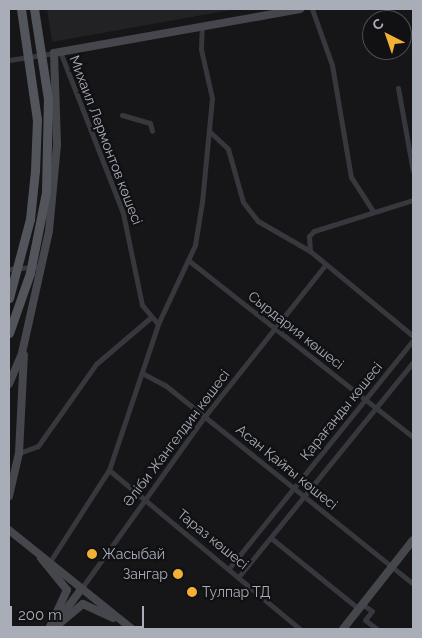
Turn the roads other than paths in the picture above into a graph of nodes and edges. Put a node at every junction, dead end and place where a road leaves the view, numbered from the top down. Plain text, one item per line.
1 (21, 9) edge
2 (34, 9) edge
3 (300, 9) edge
4 (312, 9) edge
5 (202, 25) junction
6 (57, 52) junction
7 (9, 60) edge
8 (398, 88) dead end
9 (122, 114) dead end
10 (152, 131) dead end
11 (209, 131) junction
12 (413, 171) edge
13 (413, 200) edge
14 (373, 211) junction
15 (310, 251) junction
16 (188, 260) junction
17 (325, 265) junction
18 (41, 266) junction
19 (9, 270) edge
20 (9, 298) edge
21 (150, 318) junction
22 (158, 324) junction
23 (275, 328) junction
24 (9, 333) edge
25 (413, 338) edge
26 (24, 340) junction
27 (413, 362) edge
28 (142, 373) junction
29 (9, 384) edge
30 (365, 398) junction
31 (377, 408) junction
32 (205, 416) junction
33 (413, 437) edge
34 (19, 453) junction
35 (109, 470) junction
36 (294, 487) junction
37 (9, 496) edge
38 (305, 496) junction
39 (145, 499) junction
40 (9, 530) edge
41 (271, 538) junction
42 (413, 540) edge
43 (413, 546) edge
44 (39, 554) junction
45 (49, 563) junction
46 (230, 567) junction
47 (394, 567) junction
48 (240, 575) junction
49 (413, 584) edge
50 (81, 589) junction
51 (363, 608) junction
52 (121, 620) junction
53 (51, 629) edge
54 (132, 629) edge
55 (300, 629) edge
56 (343, 629) edge
57 (349, 629) edge
58 (377, 629) edge

1 - 20 main road, bridge
2 - 24 main road, bridge
3 - 5 street
4 - 14 street
5 - 6 street
5 - 11 street
6 - 7 street
6 - 18 street
6 - 21 street, Михаил Лермонтов көшесі
8 - 12 street
9 - 10 street
11 - 15 street
11 - 16 street
13 - 14 street
14 - 15 street
15 - 17 street
16 - 22 street
16 - 23 street, Сырдария көшесі
17 - 23 street, Әліби Жангелдин көшесі
17 - 25 street
18 - 19 street
18 - 26 street
21 - 22 street, Михаил Лермонтов көшесі
21 - 34 street
22 - 28 street
23 - 30 street, Сырдария көшесі
23 - 32 street, Әліби Жангелдин көшесі
25 - 30 street, Қарағанды көшесі
26 - 29 street
26 - 34 street
27 - 31 street, Қарағанды көшесі
28 - 32 street, Асан Қайғы көшесі
28 - 35 street
30 - 31 street, Сырдария көшесі
30 - 36 street, Қарағанды көшесі
31 - 33 street, Сырдария көшесі
31 - 38 street, Қарағанды көшесі
32 - 36 street, Асан Қайғы көшесі
32 - 39 street, Әліби Жангелдин көшесі
34 - 37 street
35 - 39 street, Тараз көшесі
35 - 45 street
36 - 38 street, Асан Қайғы көшесі
36 - 46 street, Қарағанды көшесі
38 - 41 street, Қарағанды көшесі
38 - 47 street, Асан Қайғы көшесі
39 - 46 street, Тараз көшесі
39 - 50 street, Әліби Жангелдин көшесі
40 - 44 street
41 - 48 street, Қарағанды көшесі
41 - 51 street
42 - 47 street
43 - 47 street
44 - 45 street
44 - 53 street
45 - 50 street
46 - 48 street, Тараз көшесі
47 - 49 street, Асан Қайғы көшесі
47 - 51 street
48 - 55 street, Тараз көшесі
50 - 52 street
50 - 53 street, Әліби Жангелдин көшесі
51 - 56 street
51 - 57 street
51 - 58 street
52 - 53 street
52 - 54 street

